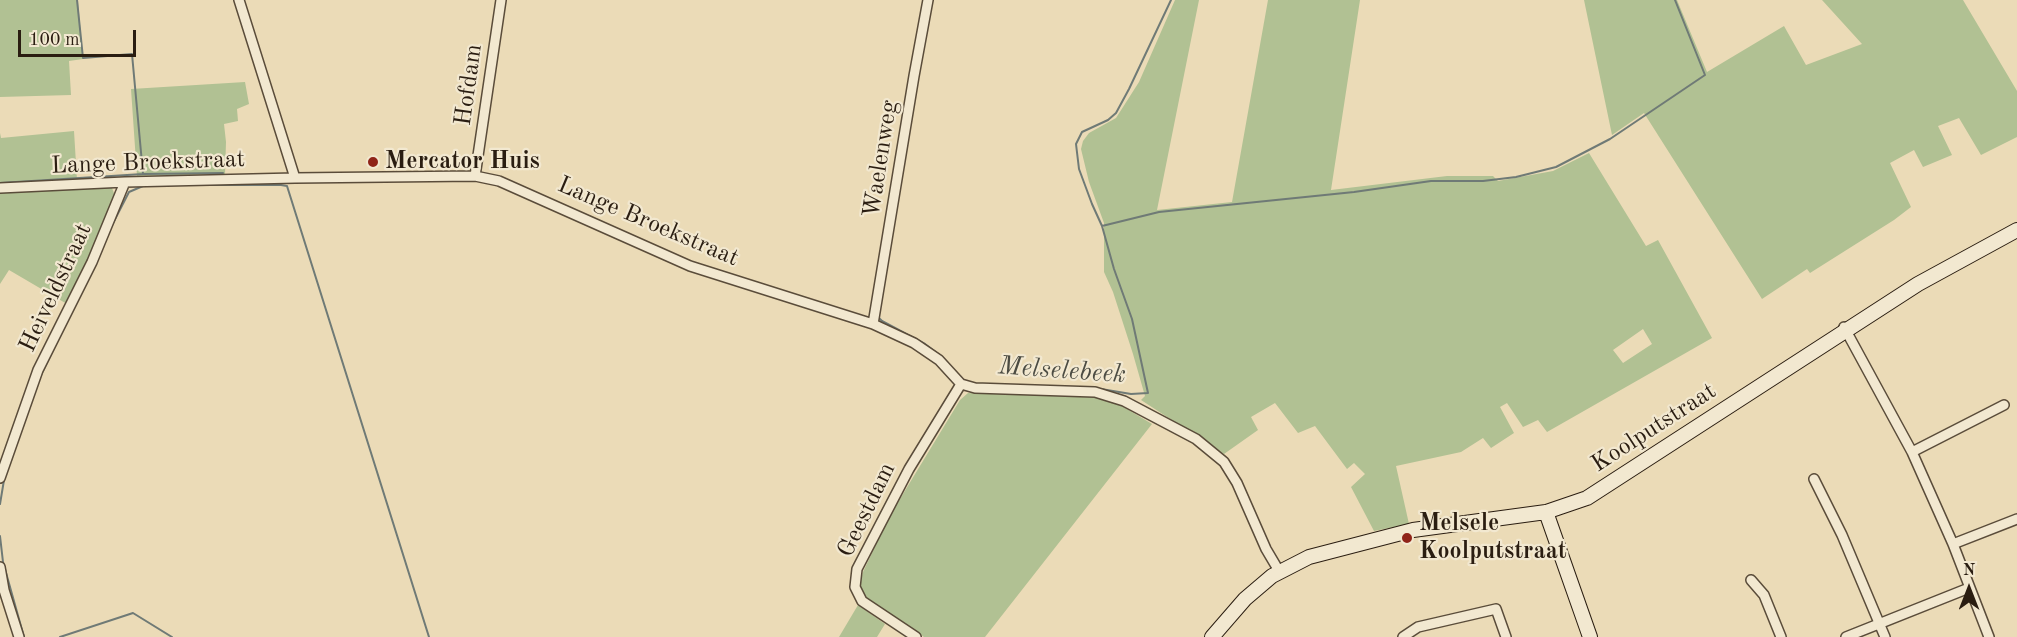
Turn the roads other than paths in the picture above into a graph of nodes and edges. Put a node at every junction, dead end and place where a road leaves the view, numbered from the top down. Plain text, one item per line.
1 (239, 0) edge
2 (501, 0) edge
3 (928, 0) edge
4 (475, 176) junction
5 (294, 178) junction
6 (125, 182) junction
7 (0, 188) edge
8 (2017, 230) edge
9 (873, 324) junction
10 (1845, 328) junction
11 (961, 384) junction
12 (2004, 405) dead end
13 (1912, 452) junction
14 (0, 478) edge
15 (1814, 479) dead end
16 (1546, 512) junction
17 (2017, 519) edge
18 (1953, 544) junction
19 (0, 567) edge
20 (1279, 571) junction
21 (1751, 580) dead end
22 (1969, 588) junction
23 (1879, 623) junction
24 (1420, 632) edge
25 (1990, 636) edge
26 (19, 637) edge
27 (916, 637) edge
28 (1212, 637) edge
29 (1403, 637) edge
30 (1506, 637) edge
31 (1590, 637) edge
32 (1781, 637) edge
33 (1846, 637) edge
34 (1885, 637) edge

1 - 5 street
2 - 4 street, Hofdam
3 - 9 street, Waelenweg
4 - 5 street, Lange Broekstraat
4 - 9 street, Lange Broekstraat
5 - 6 street, Lange Broekstraat
6 - 7 street, Lange Broekstraat
6 - 14 street, Heiveldstraat
8 - 10 street, Koolputstraat
9 - 11 street, Lange Broekstraat
10 - 13 street
10 - 16 street, Koolputstraat
11 - 20 street
11 - 27 street, Geestdam
12 - 13 street
13 - 18 street
15 - 23 street
16 - 20 street, Koolputstraat
16 - 31 street
17 - 18 street
18 - 22 street
19 - 26 street
20 - 28 street, Koolputstraat
21 - 32 street
22 - 23 street
22 - 25 street
23 - 33 street
23 - 34 street
24 - 29 street
24 - 30 street

